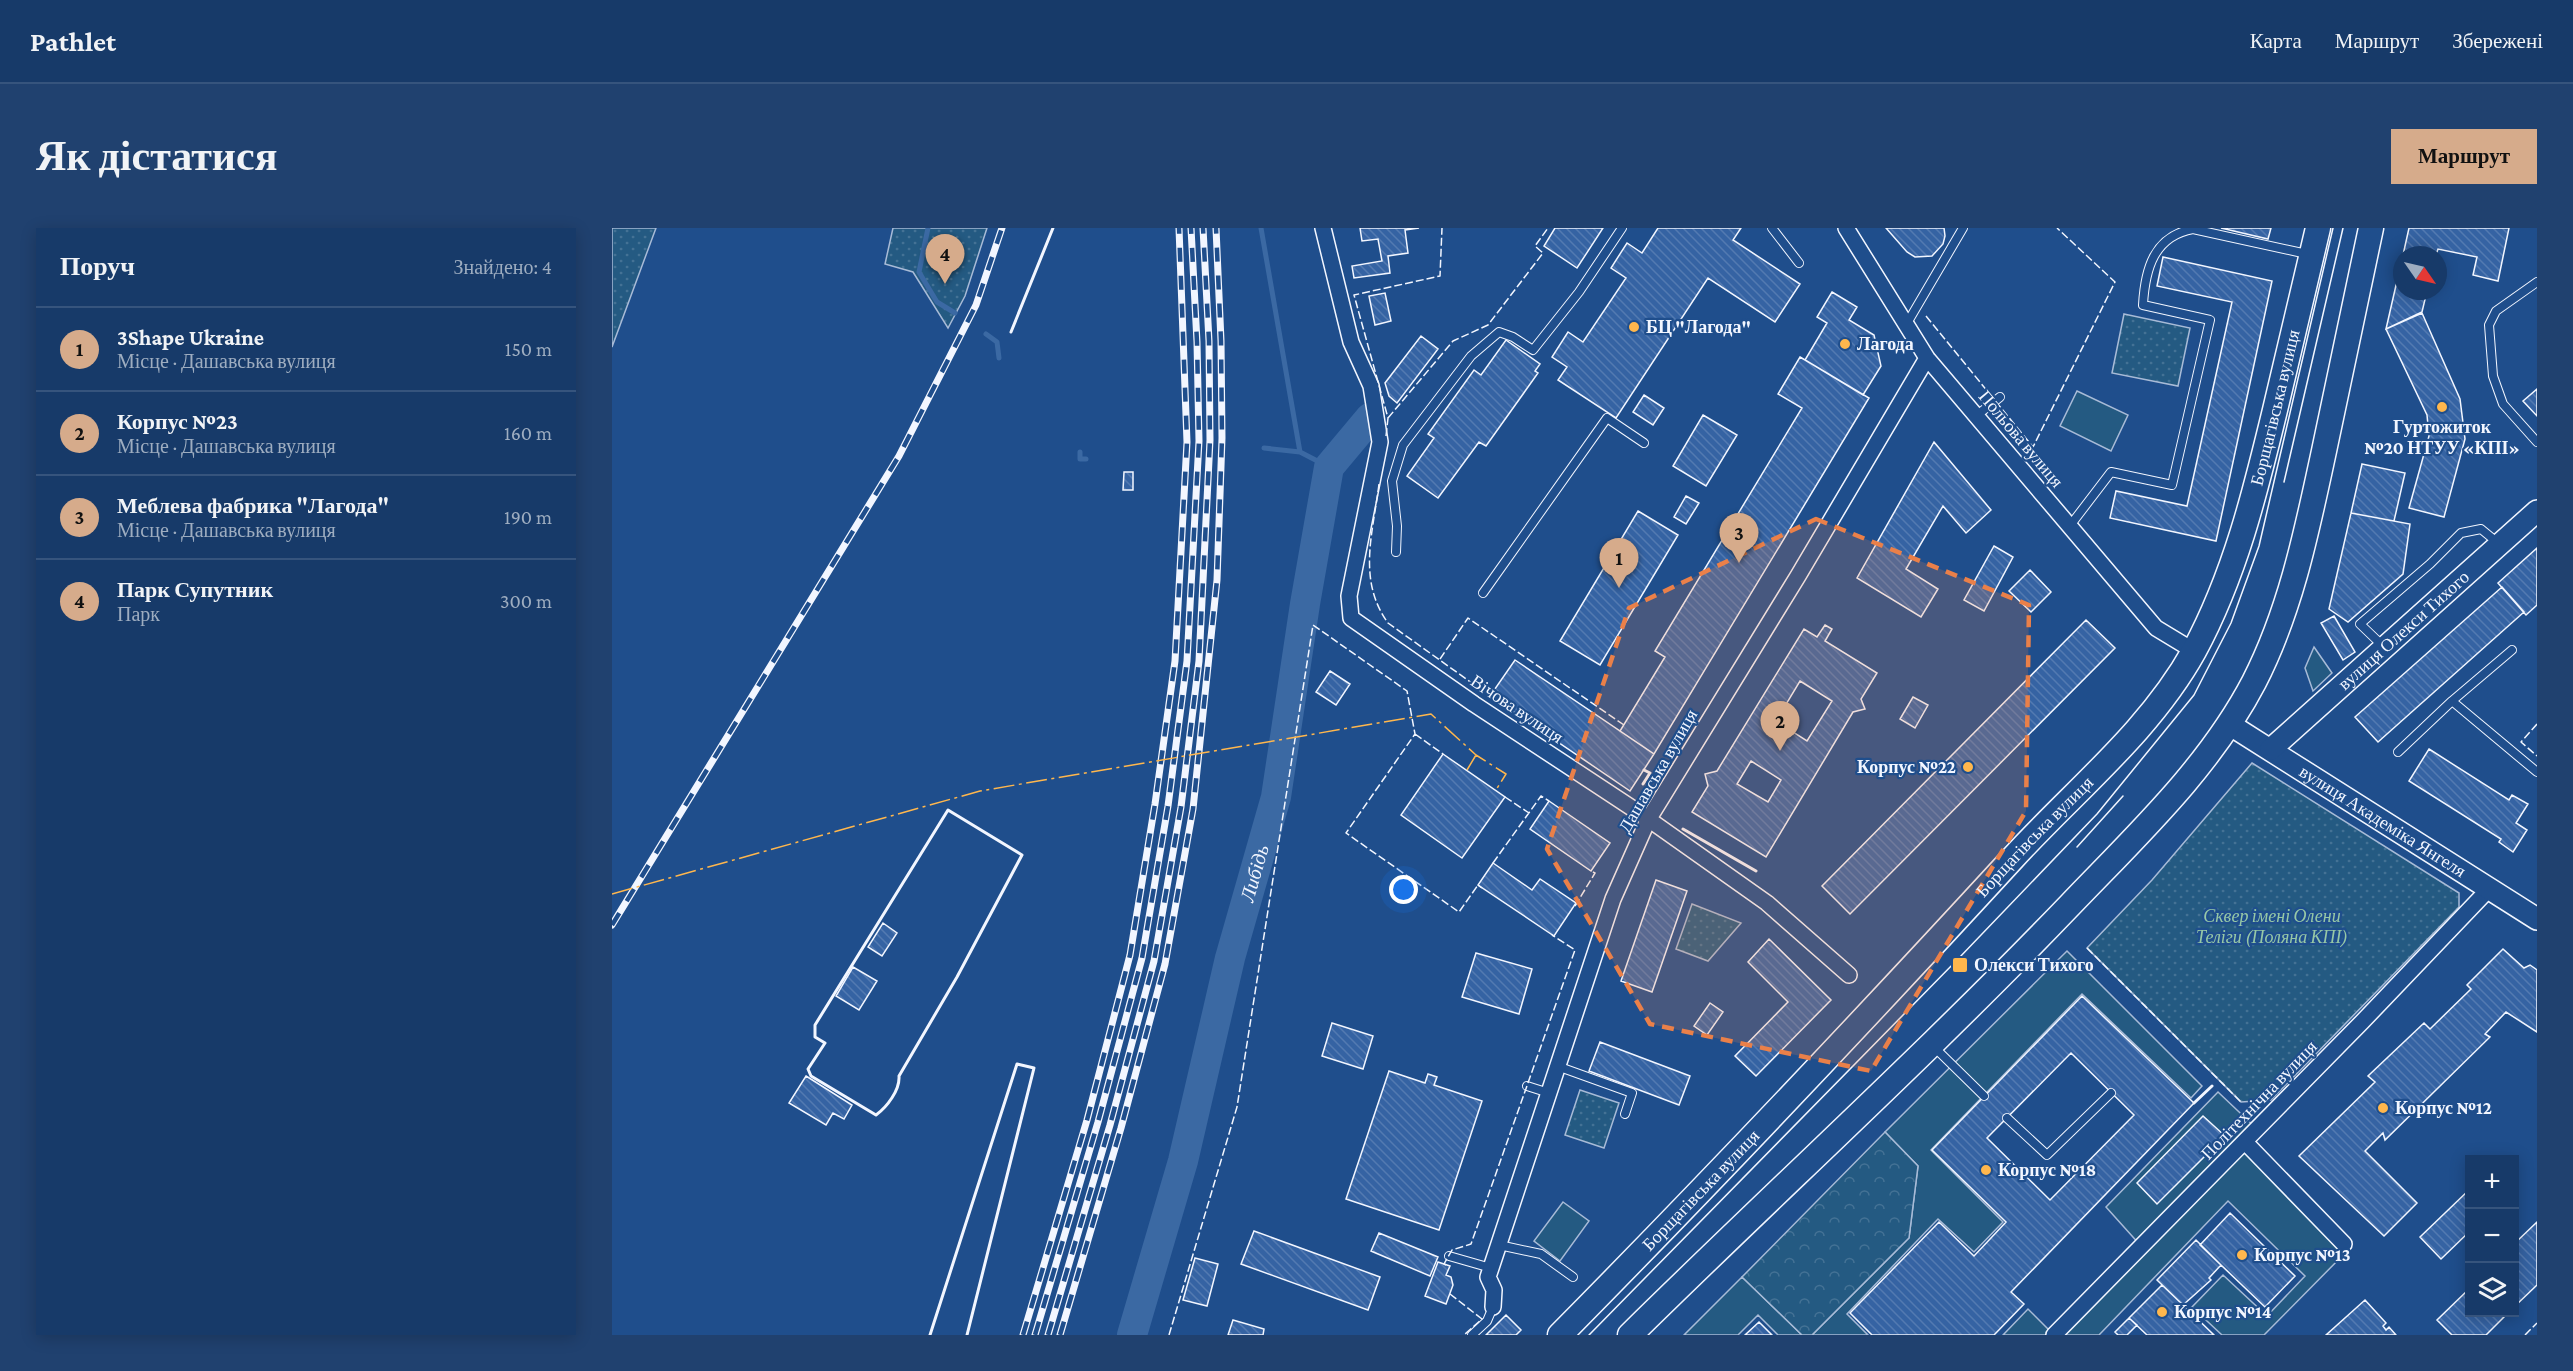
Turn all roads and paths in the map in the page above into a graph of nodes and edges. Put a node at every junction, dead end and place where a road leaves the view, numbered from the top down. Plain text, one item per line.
1 (1323, 228) edge
2 (1622, 228) edge
3 (1772, 228) edge
4 (1846, 228) edge
5 (1963, 228) edge
6 (2318, 228) edge
7 (2371, 228) edge
8 (2312, 255) junction
9 (1799, 262) dead end
10 (2537, 282) edge
11 (1905, 326) junction
12 (1927, 358) junction
13 (2000, 397) dead end
14 (1976, 416) junction
15 (2537, 442) edge
16 (1644, 443) dead end
17 (2537, 511) edge
18 (2069, 526) junction
19 (2499, 544) junction
20 (1396, 552) dead end
21 (1483, 593) dead end
22 (2384, 647) junction
23 (2512, 650) dead end
24 (2194, 651) junction
25 (2452, 701) junction
26 (2229, 724) junction
27 (2271, 750) junction
28 (2398, 752) dead end
29 (2537, 772) edge
30 (1648, 820) junction
31 (2488, 889) junction
32 (2537, 919) edge
33 (1849, 975) dead end
34 (1932, 1044) junction
35 (1557, 1066) junction
36 (1527, 1086) dead end
37 (1549, 1093) junction
38 (2111, 1093) dead end
39 (1984, 1096) dead end
40 (1625, 1114) dead end
41 (2007, 1118) dead end
42 (2245, 1142) junction
43 (2344, 1244) dead end
44 (1499, 1245) junction
45 (1449, 1256) dead end
46 (1491, 1268) junction
47 (1573, 1277) dead end
48 (1493, 1307) joint
49 (1472, 1335) edge
50 (1560, 1335) edge
51 (1630, 1335) edge
52 (2054, 1335) edge

1 - 30 street, Вічова вулиця
2 - 20 lane
3 - 9 lane
4 - 11 street, Польова вулиця
5 - 11 lane
6 - 8 main road, Борщагівська вулиця
7 - 26 main road
8 - 18 lane
8 - 24 main road, Борщагівська вулиця
10 - 15 lane
11 - 12 street, Польова вулиця
12 - 14 street, Польова вулиця
12 - 30 street, Дашавська вулиця
13 - 14 lane
14 - 18 street, Польова вулиця
16 - 21 lane
17 - 19 street, вулиця Олекси Тихого
18 - 24 street, Польова вулиця
19 - 22 street, вулиця Олекси Тихого
19 - 22 lane
22 - 27 street, вулиця Олекси Тихого
23 - 25 lane
24 - 50 main road, Борщагівська вулиця
25 - 28 lane
25 - 29 lane
26 - 27 street, вулиця Академіка Янгеля
26 - 34 main road
27 - 31 street, вулиця Академіка Янгеля
30 - 33 street, Вічова вулиця
30 - 35 street, Дашавська вулиця
31 - 32 street, вулиця Академіка Янгеля
31 - 42 street, Політехнічна вулиця
34 - 39 lane
34 - 51 main road
35 - 37 street, Дашавська вулиця
35 - 40 lane
36 - 37 lane
37 - 44 street, Дашавська вулиця
38 - 41 lane
42 - 43 street
42 - 52 street, Політехнічна вулиця
44 - 46 street, Дашавська вулиця
44 - 47 lane
45 - 46 lane
46 - 48 street, Дашавська вулиця
48 - 49 lane

